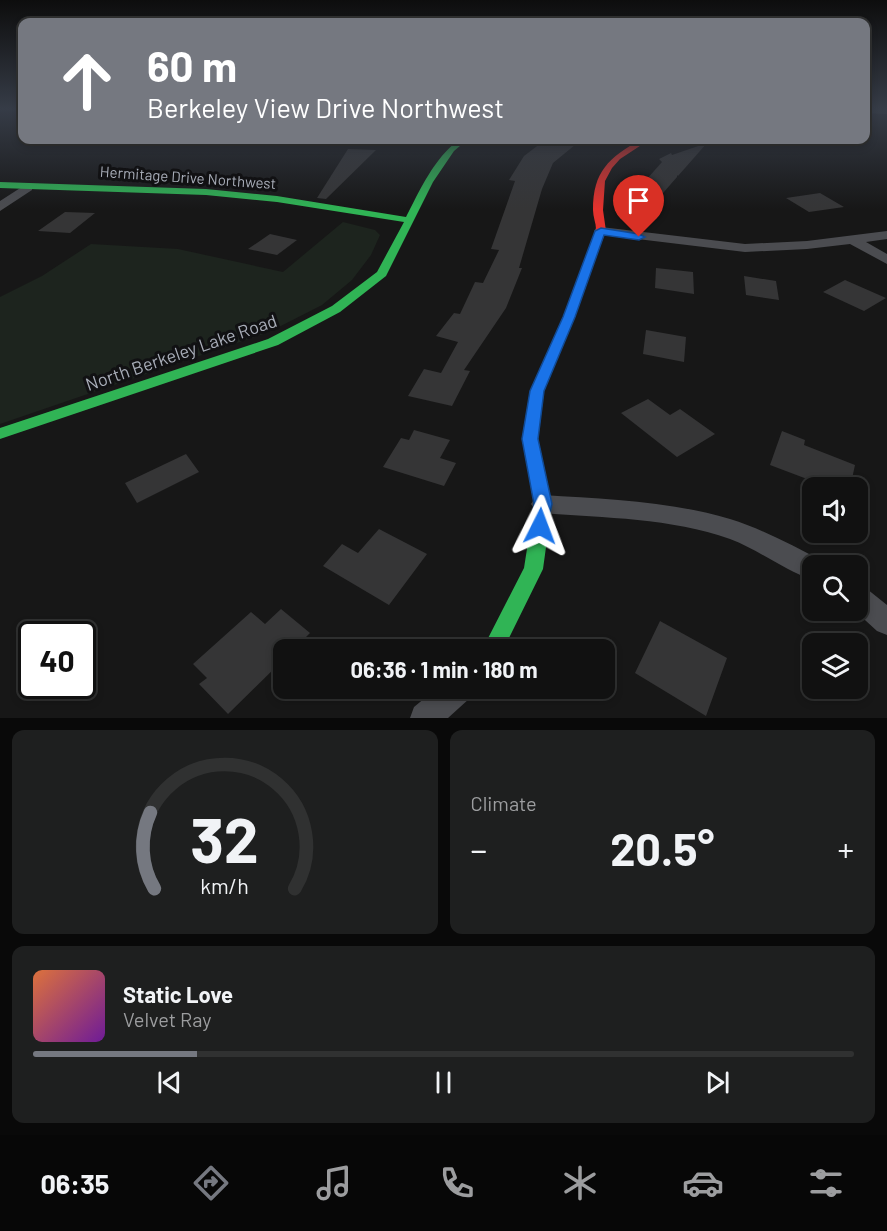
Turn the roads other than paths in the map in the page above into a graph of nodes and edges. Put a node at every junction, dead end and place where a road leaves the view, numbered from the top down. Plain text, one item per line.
1 (457, 144) edge
2 (638, 144) edge
3 (0, 185) edge
4 (28, 187) junction
5 (0, 207) edge
6 (409, 220) junction
7 (601, 231) junction
8 (887, 235) edge
9 (853, 240) junction
10 (887, 260) edge
11 (0, 434) edge
12 (543, 504) junction
13 (802, 563) edge
14 (868, 606) edge
15 (887, 622) edge
16 (498, 639) edge
17 (447, 699) edge
18 (425, 718) edge

1 - 6 street, North Berkeley Lake Road
2 - 7 street
3 - 4 street, Hermitage Drive Northwest
4 - 5 street
4 - 6 street, Hermitage Drive Northwest
6 - 11 street, North Berkeley Lake Road
7 - 9 street
7 - 12 street
8 - 9 street
9 - 10 street
12 - 13 street
12 - 16 street
14 - 15 street
17 - 18 street

